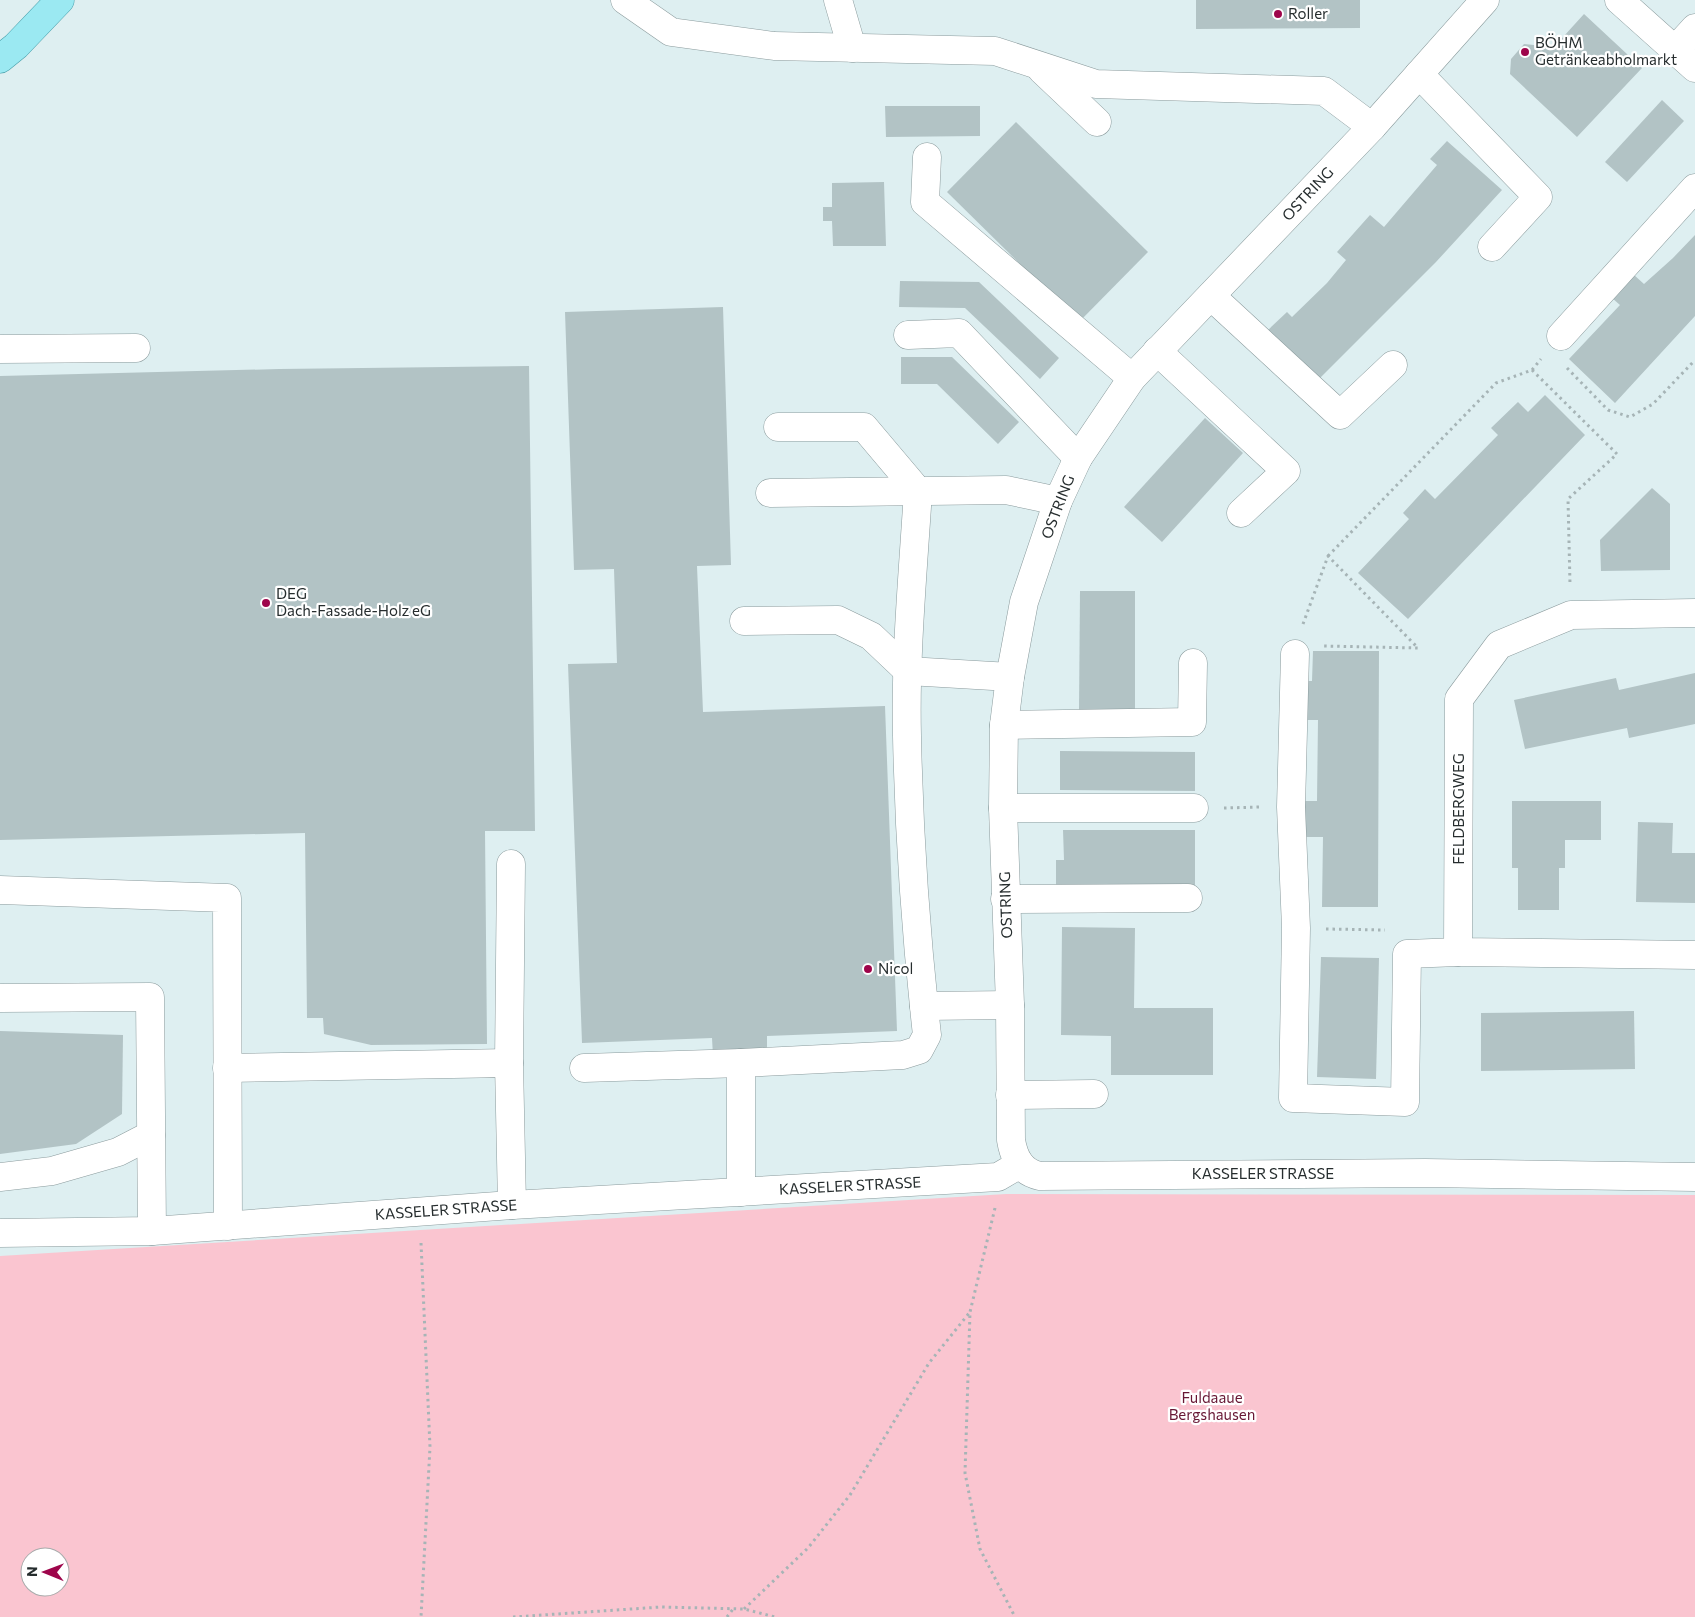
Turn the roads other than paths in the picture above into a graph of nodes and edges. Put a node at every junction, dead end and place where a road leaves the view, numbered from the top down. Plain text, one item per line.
1 (60, 0) edge
2 (625, 0) edge
3 (838, 0) edge
4 (1485, 0) edge
5 (1619, 0) edge
6 (1695, 28) edge
7 (852, 48) junction
8 (1675, 50) junction
9 (0, 60) edge
10 (1035, 64) junction
11 (1695, 68) edge
12 (1419, 74) junction
13 (1097, 122) dead end
14 (1372, 126) junction
15 (927, 157) dead end
16 (1695, 188) edge
17 (1492, 248) dead end
18 (1211, 296) junction
19 (908, 335) dead end
20 (1555, 343) road end
21 (136, 348) dead end
22 (0, 349) edge
23 (1157, 351) junction
24 (1393, 365) dead end
25 (1132, 378) junction
26 (778, 427) dead end
27 (1078, 458) junction
28 (918, 491) junction
29 (770, 493) dead end
30 (1058, 501) junction
31 (1241, 513) dead end
32 (1695, 613) edge
33 (744, 621) dead end
34 (1295, 650) road end
35 (1193, 663) dead end
36 (908, 671) junction
37 (1010, 677) junction
38 (1004, 725) junction
39 (1003, 808) junction
40 (1194, 808) road end
41 (511, 864) dead end
42 (0, 890) edge
43 (1188, 898) dead end
44 (1005, 899) junction
45 (1458, 952) junction
46 (1695, 955) edge
47 (0, 998) edge
48 (1010, 1005) junction
49 (924, 1006) junction
50 (509, 1063) junction
51 (741, 1063) junction
52 (227, 1068) junction
53 (584, 1068) dead end
54 (1094, 1094) dead end
55 (1010, 1095) junction
56 (151, 1135) junction
57 (1009, 1170) junction
58 (0, 1177) edge
59 (1695, 1177) edge
60 (741, 1192) junction
61 (512, 1205) junction
62 (228, 1226) junction
63 (152, 1231) junction
64 (0, 1233) edge

1 - 9 main road
2 - 7 street
3 - 7 street
4 - 12 street, OSTRING
5 - 8 street
6 - 8 street
7 - 10 street
8 - 11 street
10 - 13 street
10 - 14 street
12 - 14 street, OSTRING
12 - 17 street
14 - 18 street, OSTRING
15 - 25 street
16 - 20 street
18 - 23 street, OSTRING
18 - 24 street
19 - 27 street
21 - 22 street
23 - 25 street, OSTRING
23 - 31 street
25 - 27 street, OSTRING
26 - 28 street
27 - 30 street, OSTRING
28 - 29 street
28 - 30 street
28 - 36 street
30 - 37 street, OSTRING
32 - 45 street, FELDBERGWEG
33 - 36 street
34 - 45 street
35 - 38 street
36 - 37 street
36 - 49 street
37 - 38 street, OSTRING
38 - 39 street, OSTRING
39 - 40 street
39 - 44 street, OSTRING
41 - 50 street
42 - 52 street
43 - 44 street
44 - 48 street, OSTRING
45 - 46 street
47 - 56 street
48 - 49 street
48 - 55 street, OSTRING
49 - 51 street
50 - 52 street
50 - 61 street
51 - 53 street
51 - 60 street
52 - 62 street
54 - 55 street
55 - 57 street, OSTRING
56 - 58 street
56 - 63 street
57 - 59 street, KASSELER STRASSE
57 - 60 street, KASSELER STRASSE
60 - 61 street, KASSELER STRASSE
61 - 62 street, KASSELER STRASSE
62 - 63 street, KASSELER STRASSE
63 - 64 street, KASSELER STRASSE

